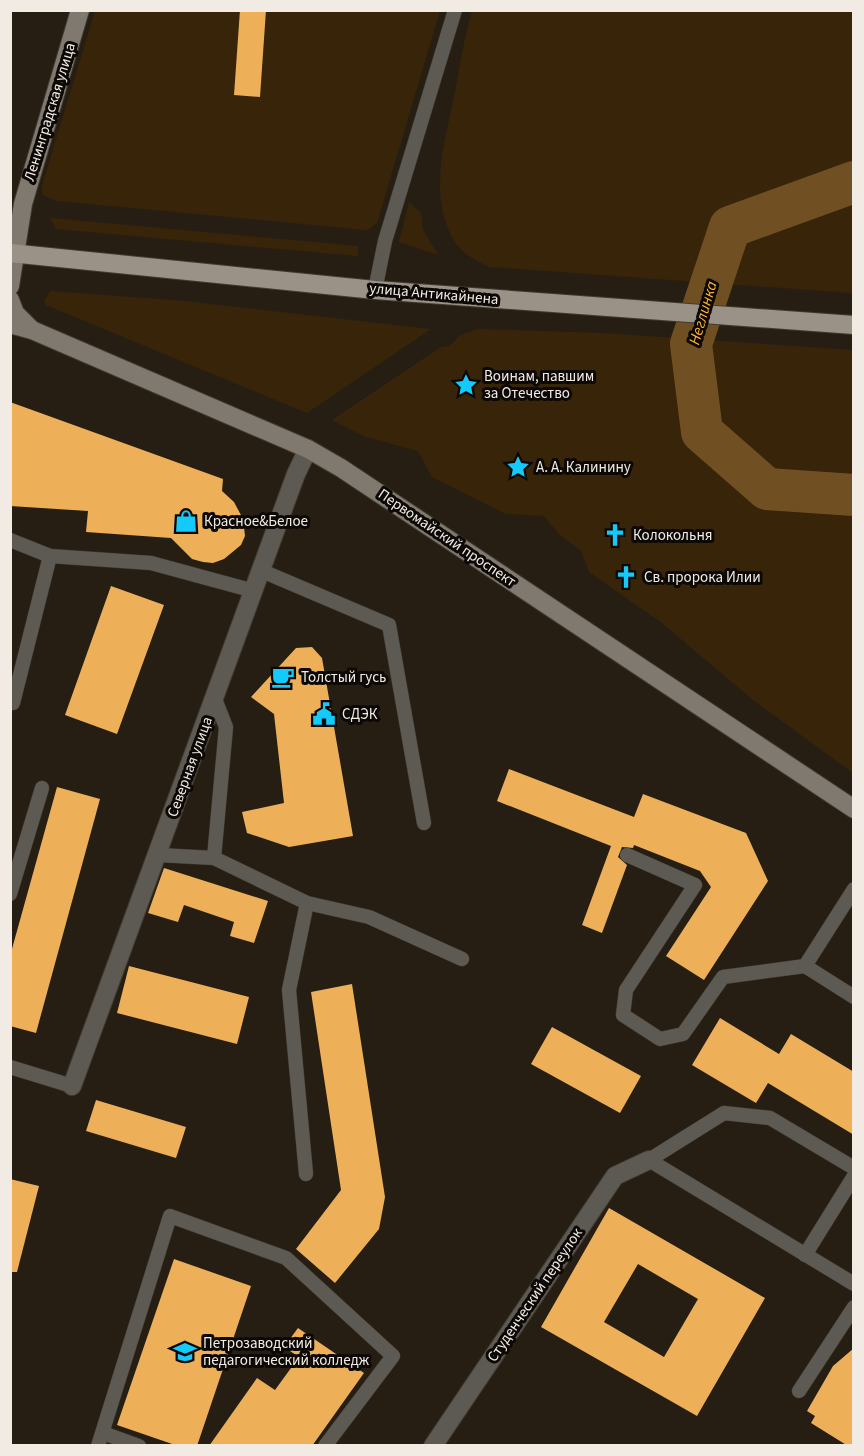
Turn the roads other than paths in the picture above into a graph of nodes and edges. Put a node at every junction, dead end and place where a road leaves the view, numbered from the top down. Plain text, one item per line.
1 (80, 10) edge
2 (454, 10) edge
3 (13, 253) edge
4 (10, 286) edge
5 (375, 290) junction
6 (10, 300) edge
7 (10, 324) edge
8 (854, 325) edge
9 (32, 330) junction
10 (308, 449) junction
11 (10, 540) edge
12 (50, 556) junction
13 (262, 571) junction
14 (254, 591) junction
15 (215, 699) junction
16 (10, 702) edge
17 (42, 788) dead end
18 (854, 809) edge
19 (424, 823) dead end
20 (158, 855) junction
21 (627, 855) dead end
22 (214, 858) junction
23 (854, 889) edge
24 (10, 894) edge
25 (307, 903) junction
26 (462, 959) dead end
27 (805, 966) junction
28 (854, 998) edge
29 (10, 1067) edge
30 (72, 1086) joint
31 (650, 1161) junction
32 (854, 1168) edge
33 (306, 1174) dead end
34 (854, 1176) edge
35 (805, 1255) junction
36 (854, 1284) edge
37 (854, 1307) edge
38 (799, 1391) dead end
39 (101, 1439) edge
40 (139, 1446) edge
41 (326, 1446) edge
42 (433, 1446) edge

1 - 3 street, Ленинградская улица
2 - 5 lane
3 - 4 street, Ленинградская улица
3 - 5 main road, улица Антикайнена
5 - 8 main road, улица Антикайнена
6 - 9 street
7 - 9 street, Первомайский проспект
9 - 10 street, Первомайский проспект
10 - 13 street, Северная улица
10 - 18 street, Первомайский проспект
11 - 12 lane
12 - 14 lane
12 - 16 lane
13 - 14 street, Северная улица
13 - 19 lane
14 - 15 street, Северная улица
15 - 20 street, Северная улица
15 - 22 lane
17 - 24 lane
20 - 22 lane
20 - 30 street, Северная улица
21 - 27 lane
22 - 25 lane
23 - 27 lane
25 - 26 lane
25 - 33 lane
27 - 28 lane
29 - 30 lane
31 - 32 lane
31 - 35 lane
31 - 42 street, Студенческий переулок
34 - 35 lane
35 - 36 lane
37 - 38 lane
39 - 40 lane
39 - 41 lane

